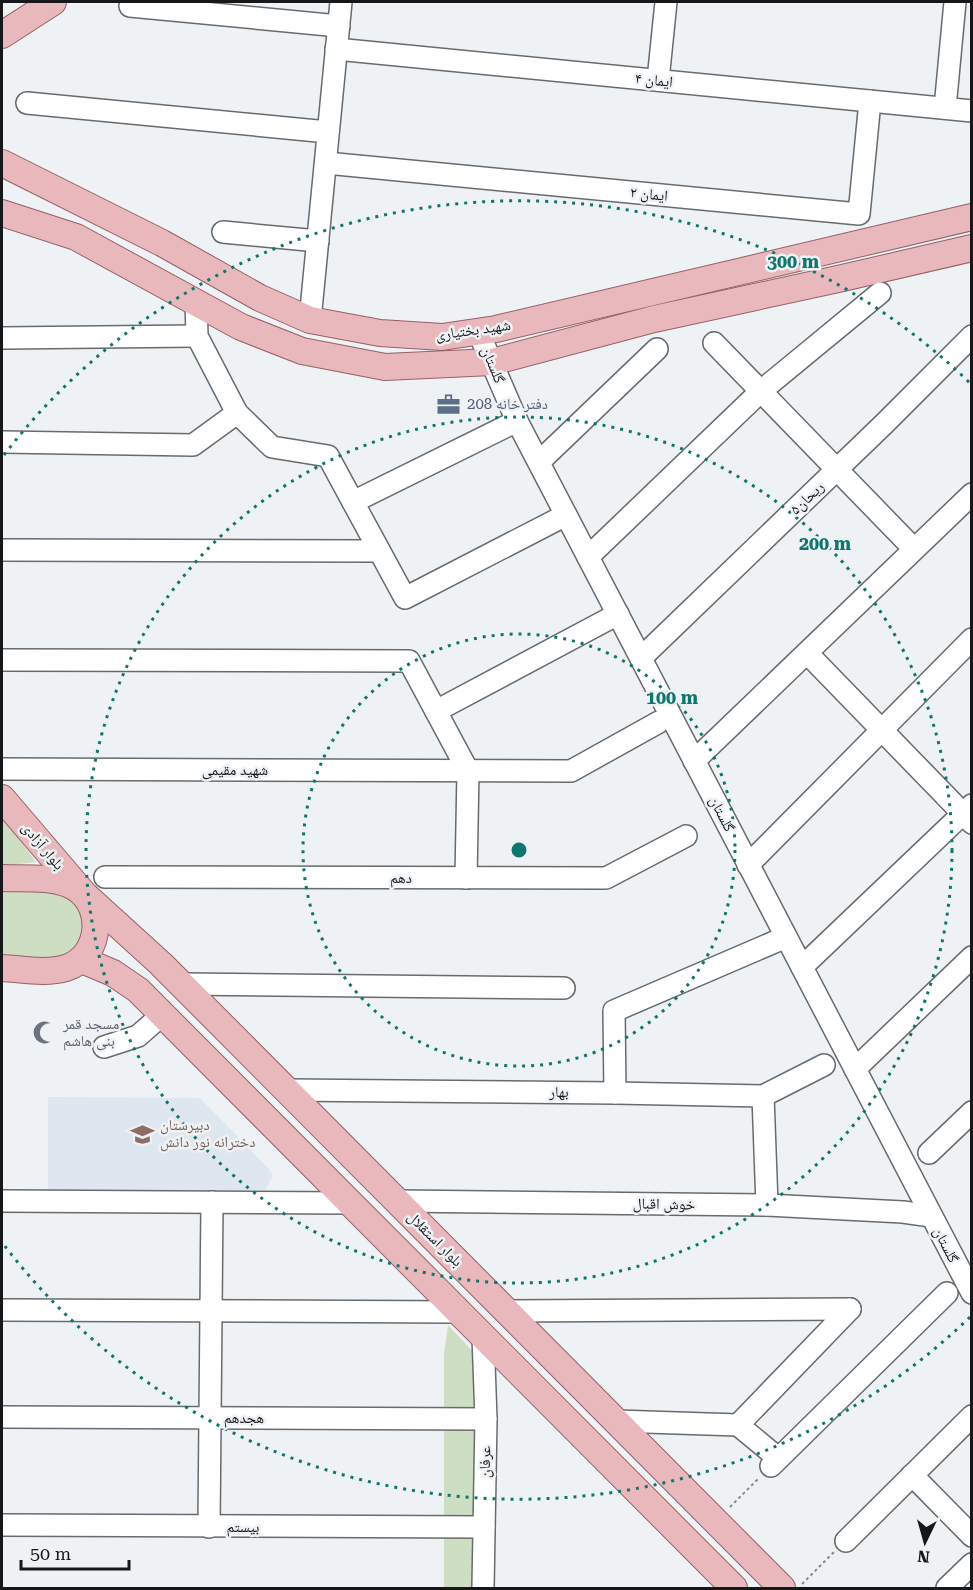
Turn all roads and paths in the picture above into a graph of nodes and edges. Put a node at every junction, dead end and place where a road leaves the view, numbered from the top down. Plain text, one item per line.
1 (53, 2) edge
2 (341, 2) edge
3 (666, 2) edge
4 (955, 2) edge
5 (130, 6) dead end
6 (339, 26) junction
7 (2, 34) edge
8 (336, 49) junction
9 (658, 80) junction
10 (870, 101) junction
11 (27, 103) dead end
12 (945, 108) junction
13 (972, 111) edge
14 (328, 132) junction
15 (2, 163) edge
16 (326, 163) junction
17 (2, 213) edge
18 (972, 217) edge
19 (223, 232) dead end
20 (318, 241) junction
21 (972, 248) edge
22 (880, 293) dead end
23 (196, 302) junction
24 (310, 320) junction
25 (478, 331) junction
26 (197, 336) junction
27 (972, 336) edge
28 (2, 338) edge
29 (714, 343) dead end
30 (657, 350) dead end
31 (492, 362) junction
32 (761, 391) junction
33 (237, 413) junction
34 (517, 421) junction
35 (2, 442) edge
36 (539, 462) junction
37 (837, 469) junction
38 (972, 494) edge
39 (353, 502) junction
40 (566, 515) junction
41 (914, 549) junction
42 (2, 550) edge
43 (379, 551) junction
44 (588, 557) junction
45 (618, 615) junction
46 (972, 639) edge
47 (807, 653) junction
48 (641, 658) junction
49 (2, 660) edge
50 (436, 711) junction
51 (659, 722) dead end
52 (881, 730) junction
53 (694, 761) junction
54 (2, 769) edge
55 (468, 771) junction
56 (2, 798) edge
57 (969, 814) edge
58 (686, 836) dead end
59 (748, 865) junction
60 (105, 877) dead end
61 (2, 878) edge
62 (466, 878) junction
63 (84, 894) junction
64 (786, 937) junction
65 (972, 957) edge
66 (82, 960) junction
67 (2, 968) edge
68 (802, 968) junction
69 (181, 984) junction
70 (564, 988) dead end
71 (163, 1014) junction
72 (104, 1047) dead end
73 (824, 1065) dead end
74 (855, 1070) junction
75 (286, 1090) junction
76 (615, 1093) junction
77 (763, 1096) junction
78 (972, 1112) edge
79 (929, 1153) dead end
80 (2, 1201) edge
81 (397, 1201) junction
82 (212, 1202) junction
83 (350, 1203) junction
84 (767, 1205) junction
85 (931, 1216) junction
86 (947, 1293) dead end
87 (972, 1293) edge
88 (2, 1310) edge
89 (211, 1311) junction
90 (506, 1311) junction
91 (459, 1312) junction
92 (483, 1336) junction
93 (972, 1416) edge
94 (2, 1417) edge
95 (210, 1418) junction
96 (486, 1419) junction
97 (616, 1421) junction
98 (738, 1425) junction
99 (775, 1462) junction
100 (912, 1475) junction
101 (715, 1521) junction
102 (2, 1526) edge
103 (209, 1527) junction
104 (484, 1527) junction
105 (972, 1536) edge
106 (846, 1541) joint
107 (972, 1564) edge
108 (483, 1588) edge
109 (734, 1588) edge
110 (782, 1588) edge
111 (798, 1588) edge
112 (946, 1588) edge

1 - 7 main road
2 - 6 street
3 - 9 street
4 - 12 street
5 - 6 street
6 - 8 street
8 - 9 street, ایمان ۴
8 - 14 street
9 - 10 street, ایمان ۴
10 - 12 street, ایمان ۴
10 - 16 street, ایمان ۲
11 - 14 street
12 - 13 street, ایمان ۴
14 - 16 street
15 - 24 main road, شهید بختیاری
16 - 20 street
17 - 23 main road, شهید بختیاری
18 - 25 main road, شهید بختیاری
19 - 20 street
20 - 24 street
21 - 31 main road, شهید بختیاری
22 - 32 street
23 - 26 street
23 - 31 main road, شهید بختیاری
24 - 25 main road, شهید بختیاری
25 - 31 street, گلستان
26 - 28 street
26 - 33 street
27 - 37 street, ریحان۵
29 - 32 street
30 - 36 street
31 - 34 street, گلستان
32 - 37 street
32 - 44 street
33 - 35 street
33 - 39 street
34 - 36 street, گلستان
34 - 39 street
36 - 40 street, گلستان
37 - 41 street
37 - 48 street, ریحان۵
38 - 41 street
39 - 43 street
40 - 43 street
40 - 44 street, گلستان
41 - 47 street
42 - 43 street
44 - 45 street, گلستان
45 - 48 street, گلستان
45 - 50 street
46 - 52 street
47 - 52 street
47 - 53 street
48 - 53 street, گلستان
49 - 50 street
50 - 55 street
51 - 55 street, شهید مقیمی
52 - 57 street
52 - 59 street
53 - 59 street, گلستان
54 - 55 street, شهید مقیمی
55 - 62 street
56 - 63 main road, بلوار آزادی
57 - 68 street
58 - 62 street, دهم
59 - 64 street, گلستان
60 - 62 street, دهم
61 - 63 main road
63 - 66 main road
63 - 69 main road, بلوار استقلال
64 - 68 street, گلستان
64 - 76 street
65 - 74 street
66 - 67 main road
66 - 71 main road
68 - 74 street, گلستان
69 - 70 street
69 - 75 main road, بلوار استقلال
71 - 72 street
71 - 83 main road
73 - 77 street, بهار
74 - 85 street, گلستان
75 - 76 street, بهار
75 - 81 main road, بلوار استقلال
76 - 77 street, بهار
77 - 84 street
78 - 79 street
80 - 82 street
81 - 84 street, خوش اقبال
81 - 90 main road, بلوار استقلال
82 - 83 street
82 - 89 street
83 - 91 main road
84 - 85 street, خوش اقبال
85 - 87 street, گلستان
86 - 99 street
88 - 89 street
89 - 91 street
89 - 95 street
90 - 92 main road
90 - 97 main road, بلوار استقلال
90 - 98 street
91 - 92 main road
92 - 96 street, عرفان
92 - 109 main road
93 - 100 street
94 - 95 street, هجدهم
95 - 96 street, هجدهم
95 - 103 street
96 - 104 street, عرفان
97 - 98 street
97 - 101 main road, بلوار استقلال
98 - 99 street
99 - 101 path
100 - 105 street
100 - 106 street
101 - 110 main road, بلوار استقلال
102 - 103 street, بیستم
103 - 104 street, بیستم
104 - 108 street, عرفان
106 - 111 path
107 - 112 street

